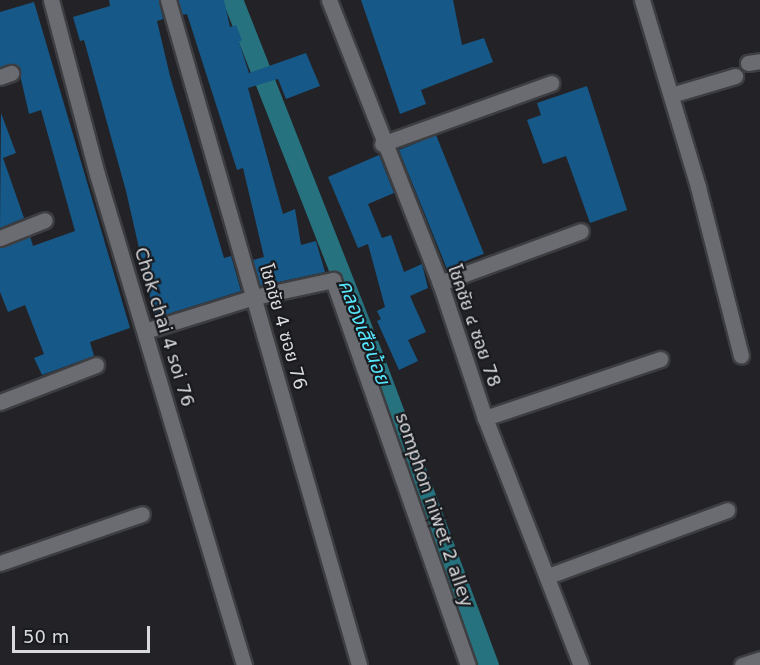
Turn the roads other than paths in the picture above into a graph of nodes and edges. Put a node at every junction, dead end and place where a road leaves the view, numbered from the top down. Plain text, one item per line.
1 (51, 0) edge
2 (168, 0) edge
3 (329, 0) edge
4 (642, 0) edge
5 (735, 76) dead end
6 (551, 82) dead end
7 (671, 95) junction
8 (382, 144) junction
9 (45, 220) dead end
10 (581, 231) dead end
11 (0, 238) edge
12 (440, 283) junction
13 (254, 297) junction
14 (145, 331) junction
15 (741, 356) dead end
16 (660, 359) dead end
17 (96, 364) dead end
18 (0, 402) edge
19 (485, 418) junction
20 (727, 510) dead end
21 (142, 514) dead end
22 (0, 563) edge
23 (548, 576) junction
24 (760, 659) edge
25 (244, 665) edge
26 (359, 665) edge
27 (468, 665) edge
28 (581, 665) edge
29 (742, 665) edge

1 - 14 street, Chok chai 4 soi 76
2 - 13 street, โชคชัย 4 ซอย 76
3 - 8 street, โชคชัย ๔ ซอย 78
4 - 7 street
5 - 7 street
6 - 8 street
7 - 15 street
8 - 12 street, โชคชัย ๔ ซอย 78
9 - 11 street
10 - 12 street
12 - 19 street, โชคชัย ๔ ซอย 78
13 - 14 street, somphon niwet 2 alley
13 - 26 street, โชคชัย 4 ซอย 76
13 - 27 street, somphon niwet 2 alley
14 - 25 street, Chok chai 4 soi 76
16 - 19 street
17 - 18 street
19 - 23 street, โชคชัย ๔ ซอย 78
20 - 23 street
21 - 22 street
23 - 28 street, โชคชัย ๔ ซอย 78
24 - 29 street

